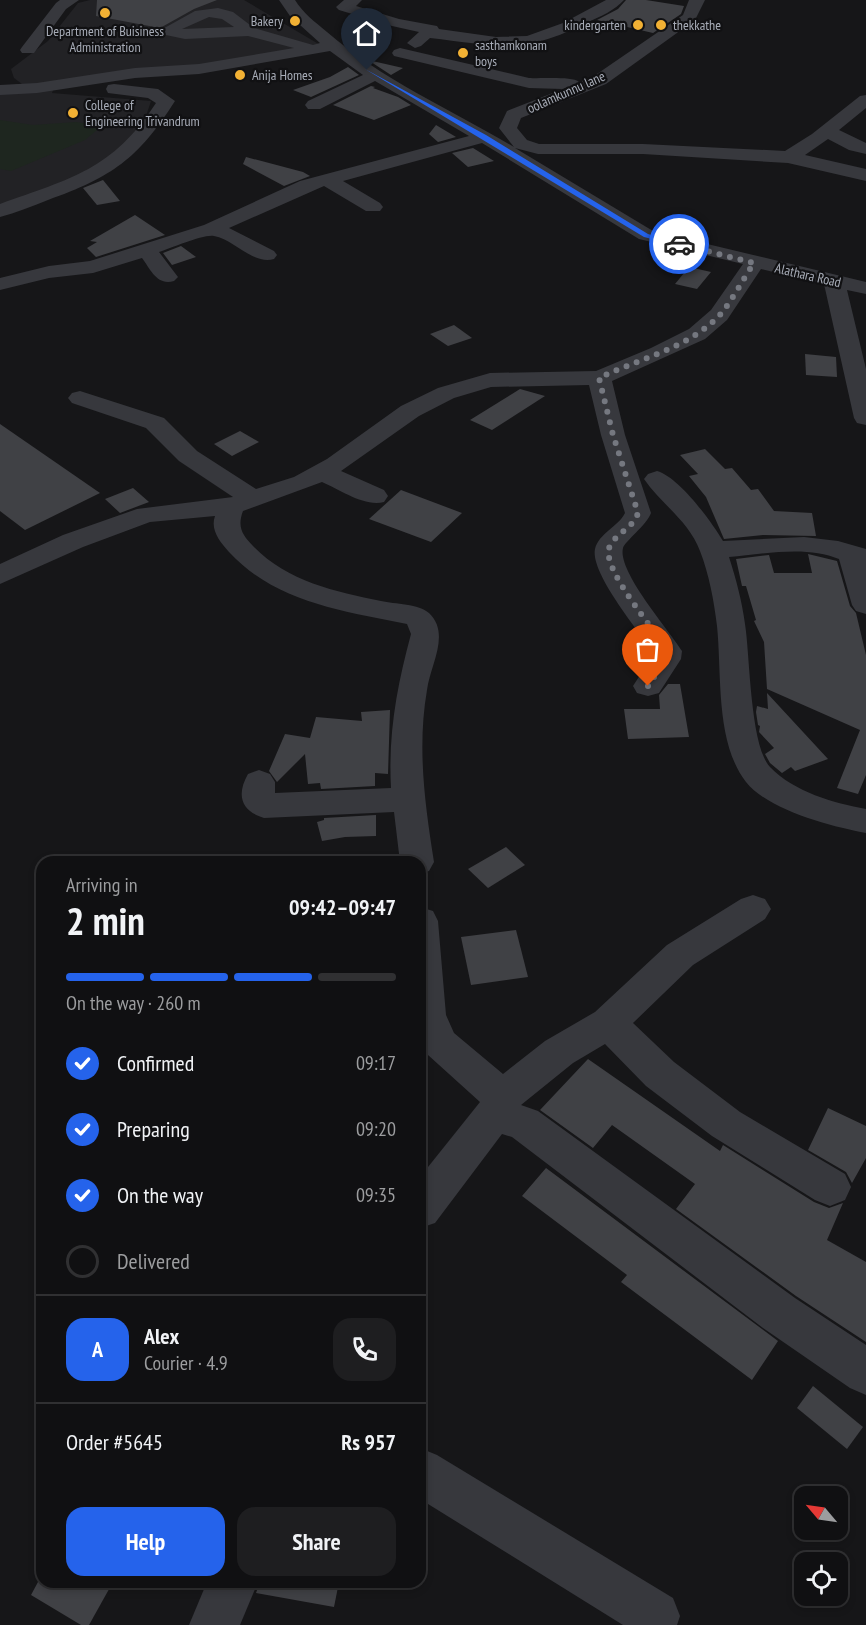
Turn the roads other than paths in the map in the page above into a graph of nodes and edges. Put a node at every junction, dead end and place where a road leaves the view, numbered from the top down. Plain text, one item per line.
1 (71, 0) edge
2 (287, 0) edge
3 (354, 0) edge
4 (616, 0) edge
5 (697, 0) edge
6 (216, 4) edge
7 (248, 31) junction
8 (430, 33) junction
9 (325, 48) junction
10 (28, 50) dead end
11 (400, 53) junction
12 (371, 72) junction
13 (600, 80) junction
14 (58, 85) junction
15 (0, 90) edge
16 (866, 100) edge
17 (314, 105) dead end
18 (826, 131) junction
19 (484, 136) junction
20 (866, 149) edge
21 (788, 156) junction
22 (866, 175) edge
23 (327, 180) junction
24 (373, 207) dead end
25 (0, 211) edge
26 (211, 229) junction
27 (147, 250) junction
28 (267, 255) dead end
29 (754, 263) junction
30 (167, 277) dead end
31 (834, 282) junction
32 (0, 284) edge
33 (866, 288) edge
34 (599, 378) junction
35 (80, 398) dead end
36 (866, 418) edge
37 (322, 472) junction
38 (657, 479) dead end
39 (375, 496) dead end
40 (243, 503) junction
41 (713, 550) junction
42 (859, 556) edge
43 (0, 576) edge
44 (866, 605) edge
45 (648, 686) dead end
46 (258, 782) dead end
47 (407, 800) junction
48 (866, 821) edge
49 (416, 856) edge
50 (753, 909) dead end
51 (426, 1002) edge
52 (608, 1023) junction
53 (498, 1105) junction
54 (830, 1187) dead end
55 (426, 1201) edge
56 (866, 1372) edge
57 (426, 1476) edge
58 (230, 1588) edge
59 (655, 1616) dead end
60 (214, 1625) edge

1 - 10 street
2 - 9 street, Alathara Road
3 - 8 street
4 - 8 street
5 - 13 street, oolamkunnu lane
6 - 7 street
6 - 7 street
7 - 9 street
8 - 11 street
9 - 12 street, Alathara Road
9 - 14 street
11 - 12 street
11 - 13 street
12 - 17 street
12 - 19 street, Alathara Road
13 - 21 street, oolamkunnu lane
14 - 15 street
14 - 25 street
16 - 18 street
18 - 20 street
18 - 21 street
19 - 23 street
19 - 29 street, Alathara Road
21 - 22 street
23 - 24 street
23 - 26 street
26 - 27 street
26 - 28 street
27 - 30 street
27 - 32 street
29 - 31 street, Alathara Road
29 - 34 street
31 - 33 street, Alathara Road
31 - 36 street
34 - 37 street
34 - 45 street
35 - 40 street
37 - 39 street
37 - 40 street
38 - 41 street
40 - 43 street
40 - 47 street
41 - 42 street
41 - 48 street
42 - 44 street
46 - 47 street
47 - 49 street
50 - 52 street
51 - 53 street
52 - 53 street
52 - 54 street
53 - 55 street
53 - 56 street
57 - 59 street
58 - 60 street

